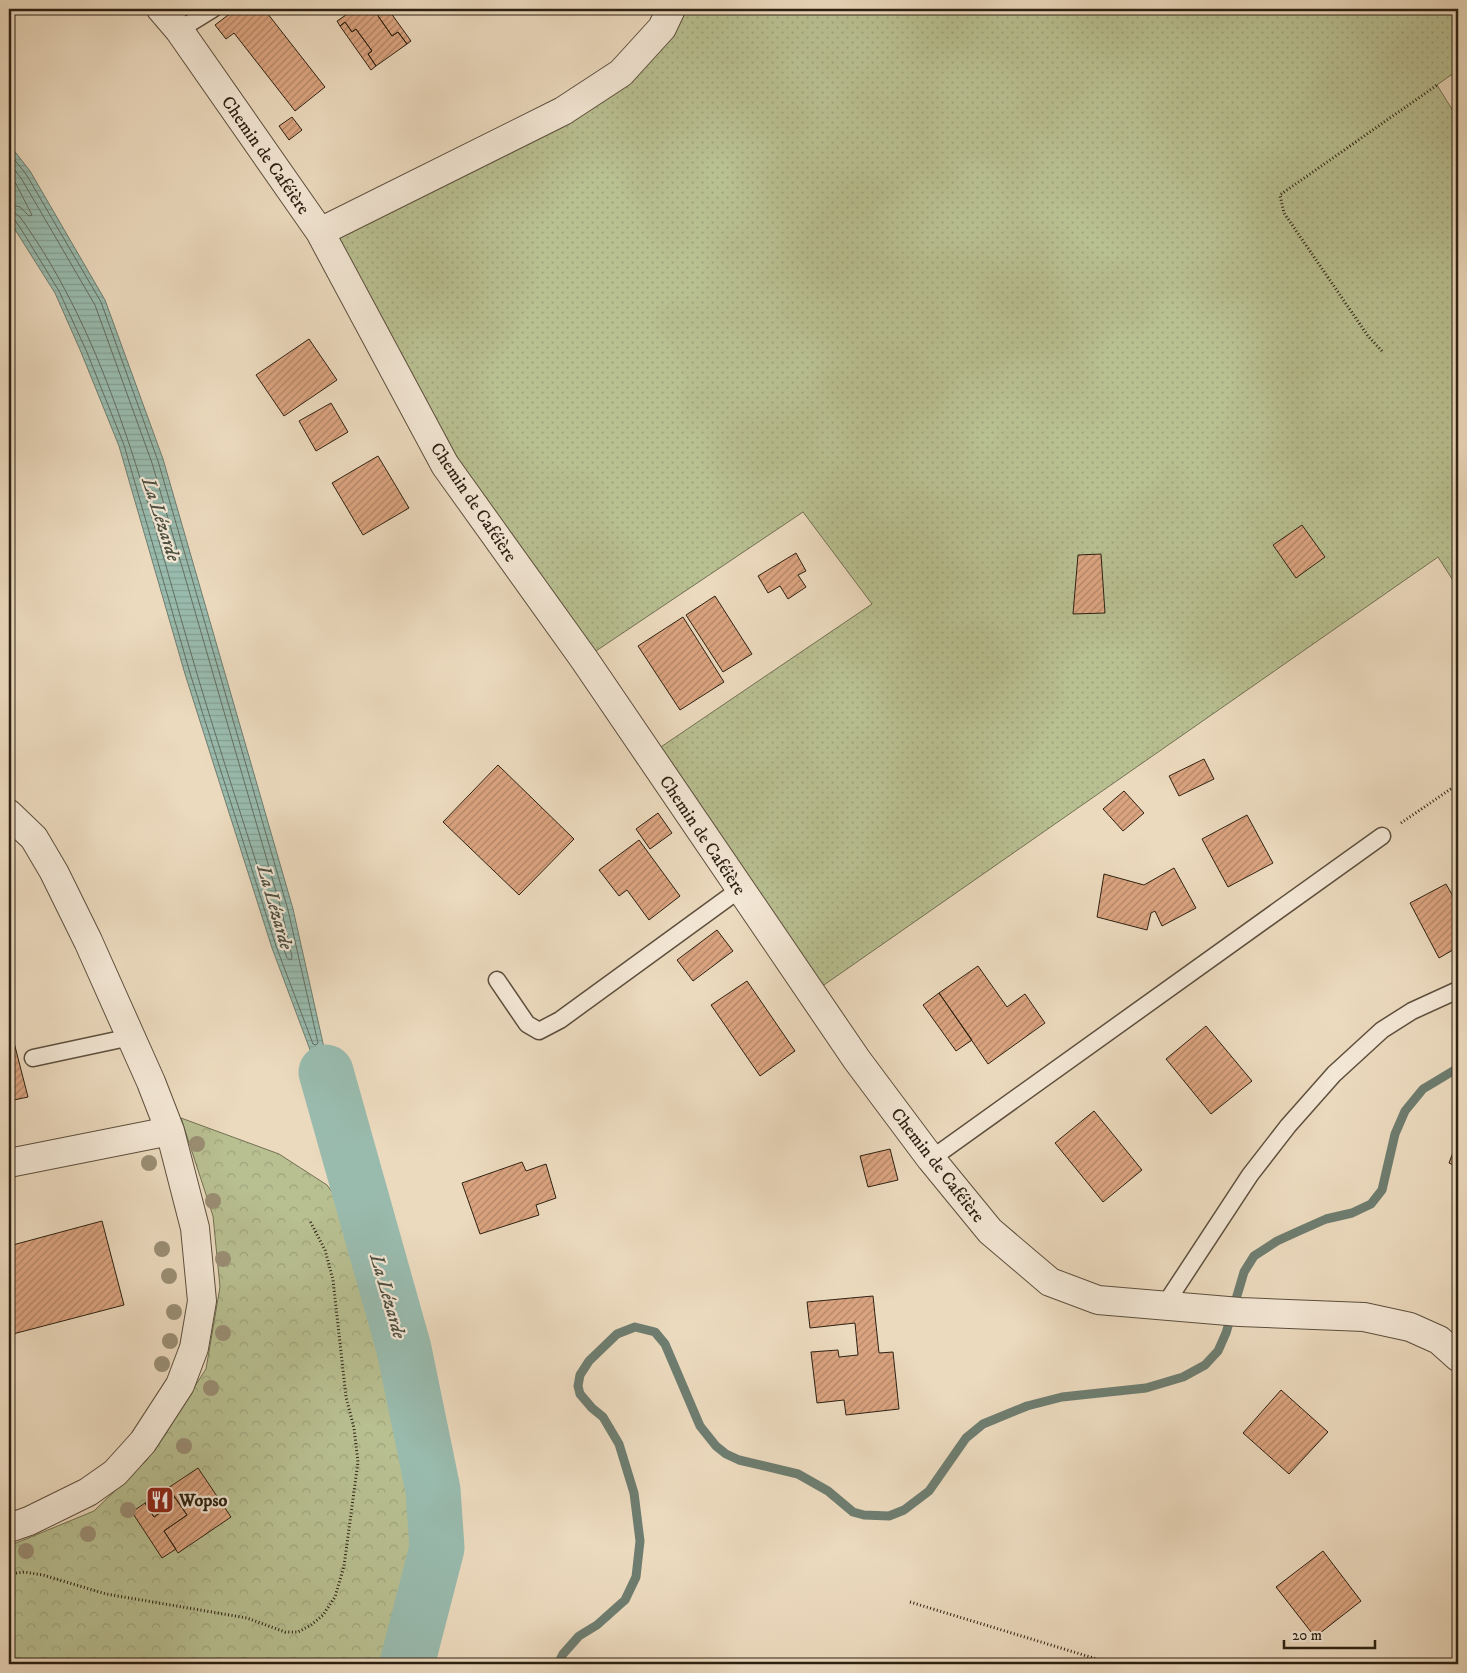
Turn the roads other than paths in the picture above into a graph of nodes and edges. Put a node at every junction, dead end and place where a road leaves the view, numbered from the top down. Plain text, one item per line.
1 (160, 9) edge
2 (213, 9) edge
3 (672, 9) edge
4 (179, 30) junction
5 (320, 232) junction
6 (9, 814) edge
7 (1382, 836) road end
8 (740, 889) junction
9 (497, 980) dead end
10 (1458, 990) edge
11 (131, 1036) junction
12 (33, 1058) dead end
13 (170, 1131) junction
14 (931, 1159) junction
15 (9, 1164) edge
16 (1164, 1306) junction
17 (1458, 1357) edge
18 (9, 1528) edge

1 - 4 street, Chemin de Caféière
2 - 4 lane
3 - 5 street
4 - 5 street, Chemin de Caféière
5 - 8 street, Chemin de Caféière
6 - 11 street
7 - 14 lane
8 - 9 lane
8 - 14 street, Chemin de Caféière
10 - 16 lane
11 - 12 lane
11 - 13 street
13 - 15 street
13 - 18 street
14 - 16 street, Chemin de Caféière
16 - 17 street, Chemin de Caféière

